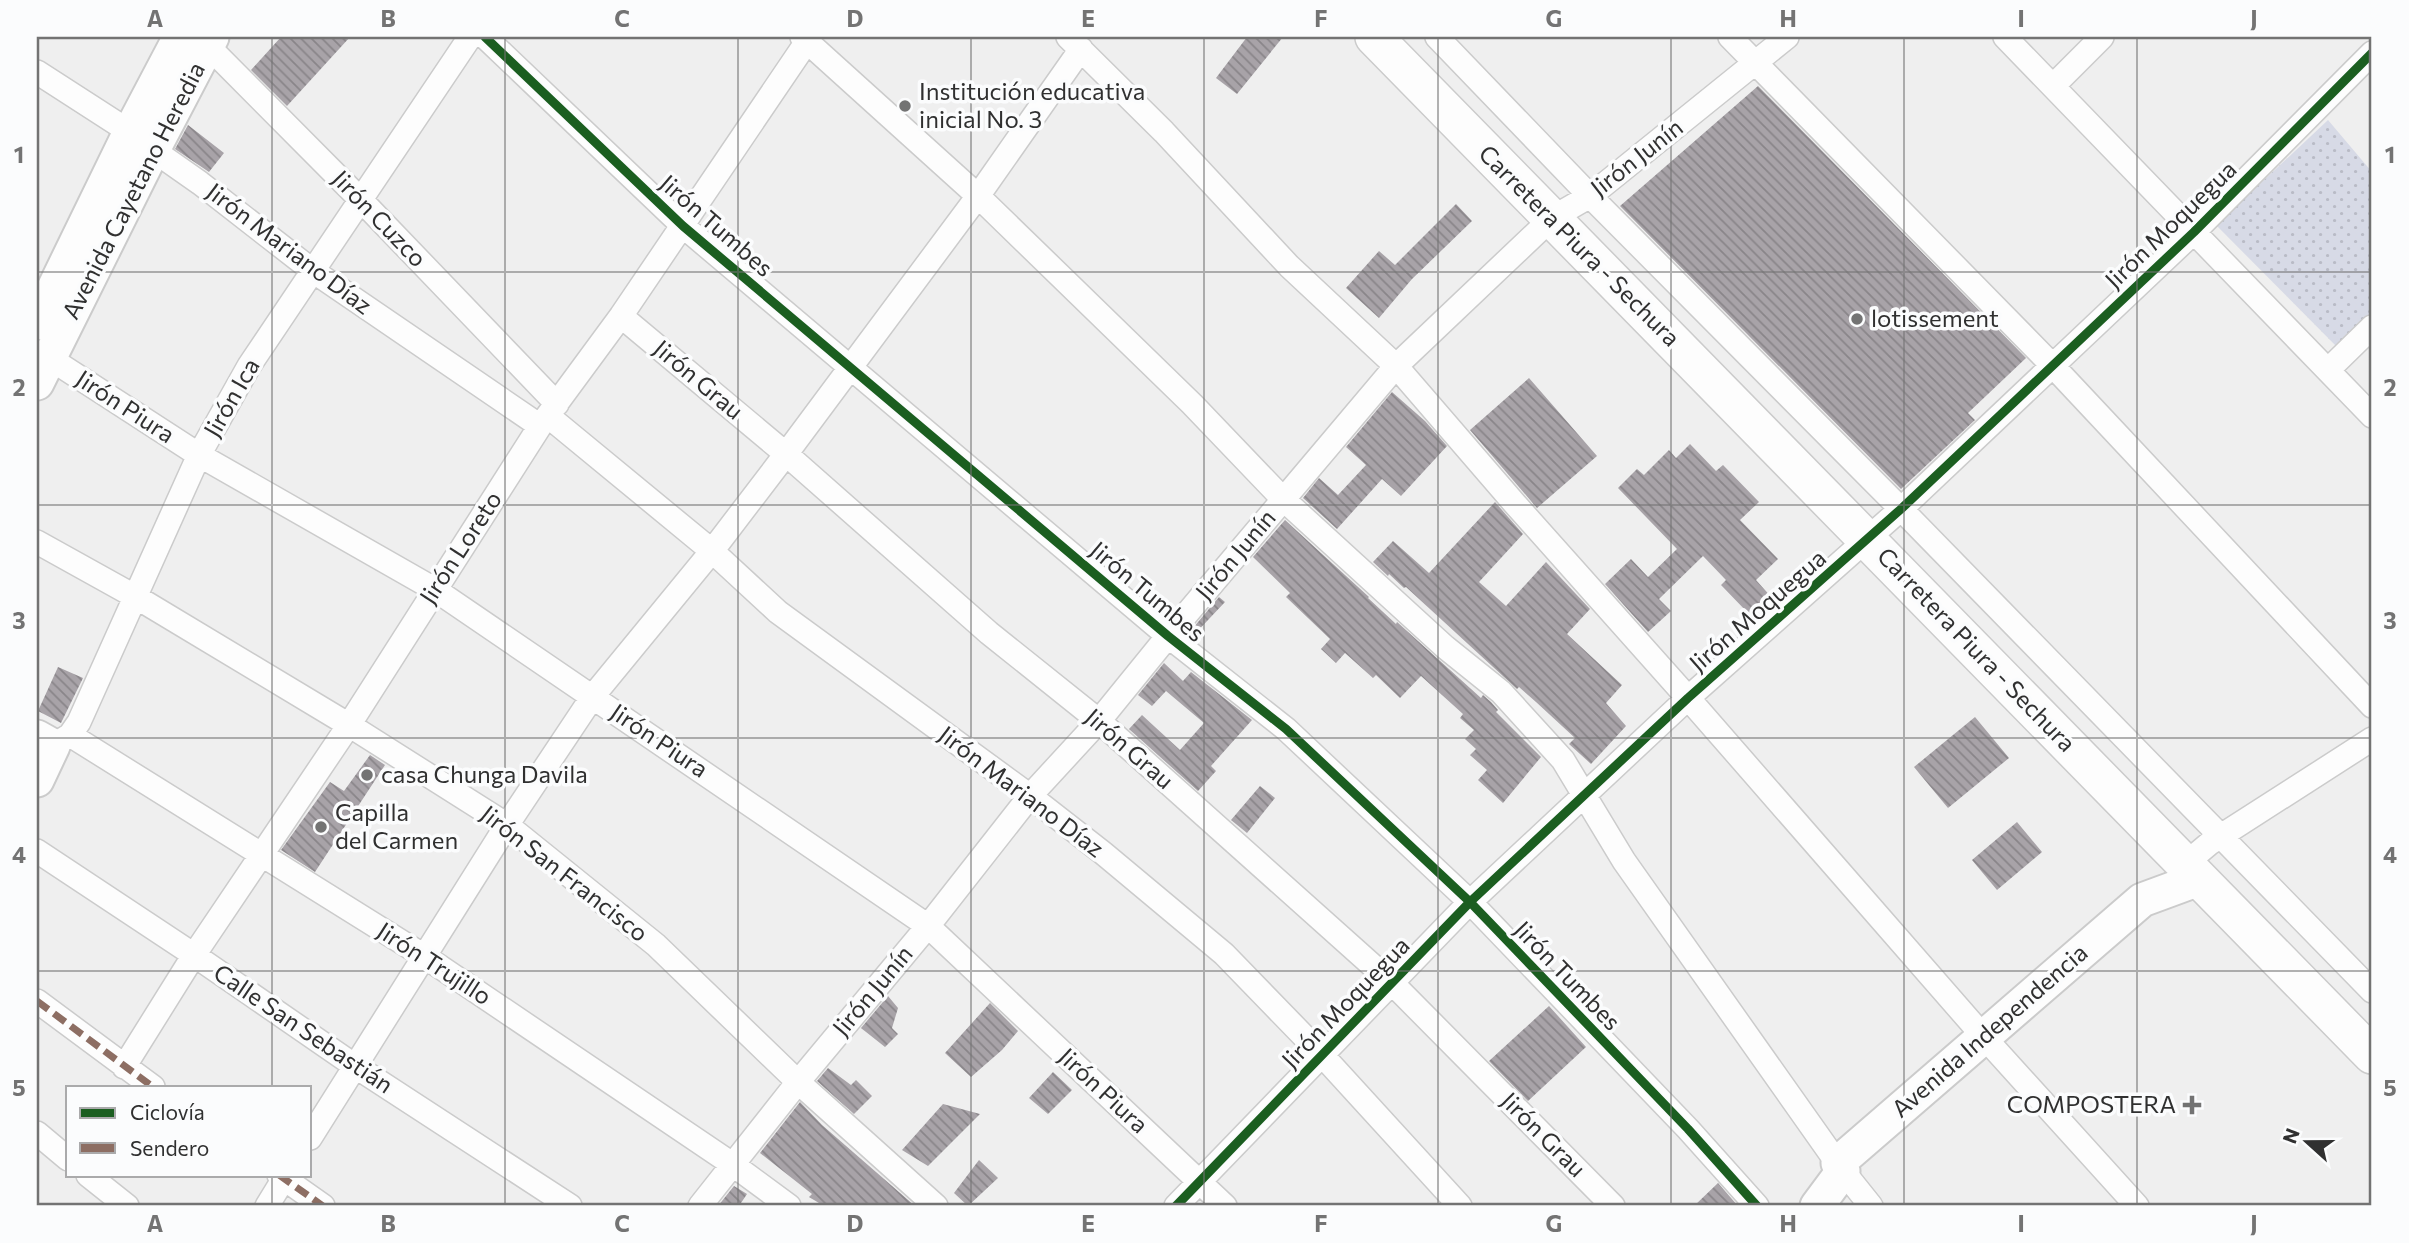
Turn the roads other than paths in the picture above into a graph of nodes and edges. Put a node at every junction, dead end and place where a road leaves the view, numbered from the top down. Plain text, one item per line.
1 (470, 37) edge
2 (485, 37) edge
3 (1374, 37) edge
4 (1437, 37) edge
5 (1730, 37) edge
6 (1787, 37) edge
7 (2005, 37) edge
8 (2102, 37) edge
9 (807, 38) edge
10 (200, 39) edge
11 (1075, 43) edge
12 (2372, 53) edge
13 (1755, 63) junction
14 (37, 72) edge
15 (2053, 86) junction
16 (141, 141) junction
17 (1590, 196) junction
18 (978, 197) junction
19 (361, 200) junction
20 (1552, 218) junction
21 (683, 226) junction
22 (2194, 232) junction
23 (313, 271) junction
24 (621, 316) junction
25 (37, 323) edge
26 (2372, 327) edge
27 (41, 363) edge
28 (2052, 365) junction
29 (1396, 366) junction
30 (850, 368) junction
31 (2329, 369) junction
32 (548, 415) junction
33 (2372, 416) edge
34 (786, 454) junction
35 (199, 455) junction
36 (1283, 499) junction
37 (1901, 509) junction
38 (1868, 540) junction
39 (37, 541) edge
40 (712, 551) junction
41 (434, 589) junction
42 (136, 597) junction
43 (1168, 636) junction
44 (593, 696) junction
45 (1688, 698) junction
46 (2372, 706) edge
47 (1099, 721) junction
48 (349, 725) junction
49 (53, 739) edge
50 (2372, 739) edge
51 (37, 780) edge
52 (1584, 793) junction
53 (1030, 796) junction
54 (507, 825) junction
55 (2221, 836) junction
56 (37, 851) edge
57 (262, 853) junction
58 (2184, 863) junction
59 (1469, 902) junction
60 (928, 926) junction
61 (194, 955) junction
62 (424, 956) junction
63 (1392, 983) junction
64 (2372, 991) edge
65 (37, 1001) edge
66 (1983, 1036) junction
67 (1322, 1055) junction
68 (2372, 1055) edge
69 (355, 1066) junction
70 (124, 1067) junction
71 (798, 1082) junction
72 (152, 1086) edge
73 (37, 1133) edge
74 (312, 1135) edge
75 (66, 1157) edge
76 (732, 1164) junction
77 (1840, 1167) junction
78 (89, 1176) edge
79 (283, 1176) edge
80 (1198, 1182) junction
81 (127, 1206) edge
82 (267, 1206) edge
83 (323, 1206) edge
84 (570, 1206) edge
85 (700, 1206) edge
86 (789, 1206) edge
87 (936, 1206) edge
88 (1176, 1206) edge
89 (1225, 1206) edge
90 (1460, 1206) edge
91 (1614, 1206) edge
92 (1757, 1206) edge
93 (1816, 1206) edge
94 (1871, 1206) edge
95 (2137, 1206) edge

1 - 19 street, Jirón Ica
2 - 21 street, Jirón Tumbes
3 - 20 main road, Carretera Piura - Sechura
4 - 17 street
5 - 13 street
6 - 13 street, Jirón Junín
7 - 15 street
8 - 15 street
9 - 18 street
9 - 21 street, Jirón Loreto
10 - 16 main road, Avenida Cayetano Heredia
10 - 19 street, Jirón Cuzco
11 - 18 street
11 - 29 street
12 - 22 street, Jirón Moquegua
13 - 17 street, Jirón Junín
13 - 28 street
14 - 16 street, Jirón Mariano Díaz
15 - 22 street
16 - 23 street, Jirón Mariano Díaz
16 - 25 main road, Avenida Cayetano Heredia
16 - 27 main road, Avenida Cayetano Heredia
17 - 20 street, Jirón Junín
17 - 37 street
18 - 30 street
18 - 36 street
19 - 23 street, Jirón Ica
19 - 32 street, Jirón Cuzco
20 - 29 street, Jirón Junín
20 - 38 main road, Carretera Piura - Sechura
21 - 24 street, Jirón Loreto
21 - 30 street, Jirón Tumbes
22 - 28 street, Jirón Moquegua
22 - 31 street
23 - 32 street, Jirón Mariano Díaz
23 - 35 street, Jirón Ica
24 - 32 street, Jirón Loreto
24 - 34 street, Jirón Grau
26 - 31 street
27 - 35 street, Jirón Piura
28 - 37 street, Jirón Moquegua
28 - 46 street
29 - 36 street, Jirón Junín
29 - 45 street
30 - 34 street
30 - 43 street, Jirón Tumbes
31 - 33 street
32 - 40 street, Jirón Mariano Díaz
32 - 41 street, Jirón Loreto
34 - 40 street
34 - 47 street, Jirón Grau
35 - 41 street, Jirón Piura
35 - 42 street, Jirón Ica
36 - 43 street, Jirón Junín
36 - 52 street
37 - 38 street, Jirón Moquegua
37 - 55 street
38 - 45 street, Jirón Moquegua
38 - 58 main road, Carretera Piura - Sechura
39 - 42 street, Jirón San Francisco
40 - 44 street
40 - 53 street, Jirón Mariano Díaz
41 - 44 street, Jirón Piura
41 - 48 street, Jirón Loreto
42 - 48 street, Jirón San Francisco
42 - 49 street, Jirón Ica
43 - 47 street, Jirón Junín
43 - 59 street, Jirón Tumbes
44 - 54 street
44 - 60 street, Jirón Piura
45 - 52 street, Jirón Moquegua
45 - 66 street
47 - 53 street, Jirón Junín
47 - 63 street, Jirón Grau
48 - 54 street, Jirón San Francisco
48 - 57 street, Jirón Loreto
49 - 51 main road, Jirón Ica
49 - 57 street, Jirón Trujillo
50 - 55 street
52 - 59 street, Jirón Moquegua
52 - 77 street
53 - 60 street, Jirón Junín
53 - 67 street, Jirón Mariano Díaz
54 - 62 street
54 - 71 street, Jirón San Francisco
55 - 58 street
55 - 64 street
56 - 61 street, Calle San Sebastián
57 - 61 street, Jirón Loreto
57 - 62 street, Jirón Trujillo
58 - 66 main road, Avenida Independencia
58 - 68 main road, Carretera Piura - Sechura
59 - 63 street, Jirón Moquegua
59 - 92 street, Jirón Tumbes
60 - 71 street, Jirón Junín
60 - 80 street, Jirón Piura
61 - 69 street, Calle San Sebastián
61 - 70 street, Jirón Loreto
62 - 69 street
62 - 76 street, Jirón Trujillo
63 - 67 street, Jirón Moquegua
63 - 91 street, Jirón Grau
65 - 70 street
66 - 77 main road, Avenida Independencia
66 - 95 street
67 - 80 street, Jirón Moquegua
67 - 90 street, Jirón Mariano Díaz
69 - 74 street
69 - 84 street, Calle San Sebastián
70 - 72 street
71 - 76 street, Jirón Junín
71 - 87 street, Jirón San Francisco
73 - 75 street
76 - 85 street, Jirón Junín
76 - 86 street, Jirón Trujillo
77 - 93 main road, Avenida Independencia
77 - 94 street
78 - 81 street
79 - 82 street
79 - 83 street
80 - 88 street, Jirón Moquegua
80 - 89 street, Jirón Piura

